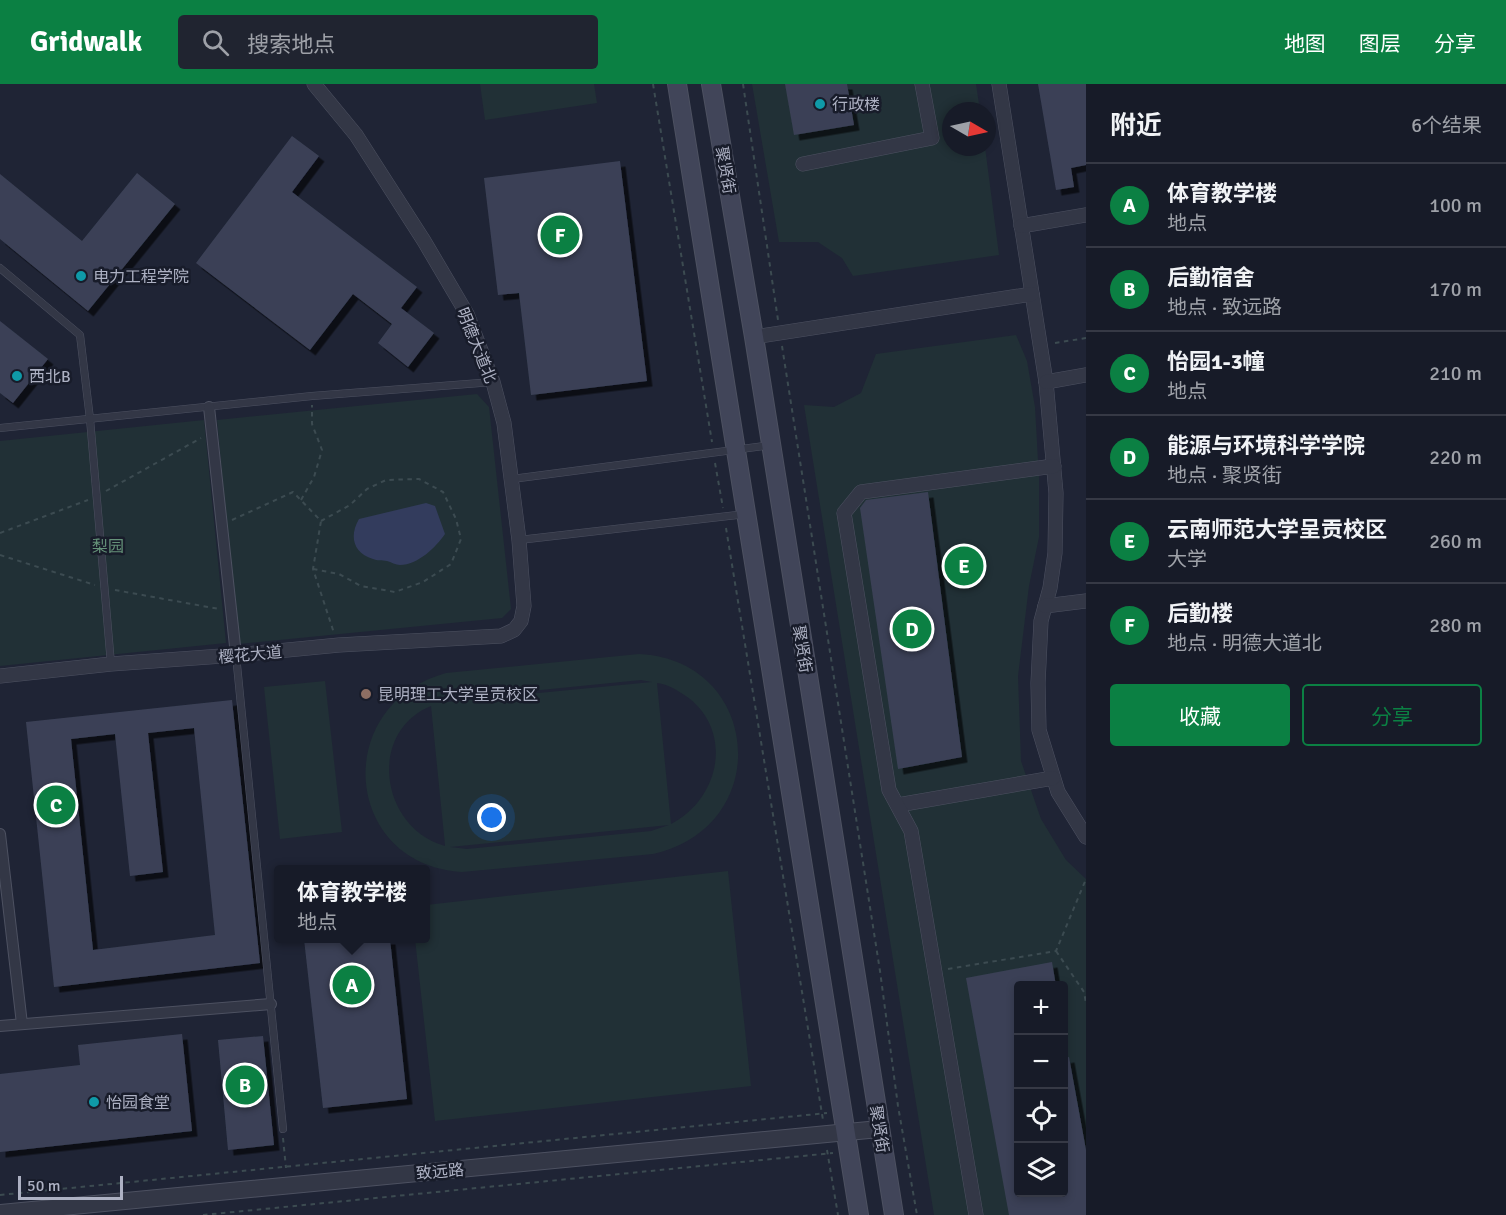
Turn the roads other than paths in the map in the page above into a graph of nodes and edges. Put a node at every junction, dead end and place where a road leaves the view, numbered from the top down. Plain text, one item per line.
1 (314, 84) edge
2 (678, 84) edge
3 (711, 84) edge
4 (922, 84) edge
5 (999, 84) edge
6 (803, 164) dead end
7 (1086, 215) edge
8 (1021, 226) junction
9 (0, 268) edge
10 (1032, 294) junction
11 (754, 337) junction
12 (1086, 375) edge
13 (493, 382) junction
14 (1046, 382) junction
15 (209, 406) junction
16 (90, 418) junction
17 (0, 428) edge
18 (771, 446) junction
19 (736, 449) junction
20 (1054, 466) junction
21 (512, 479) junction
22 (747, 514) junction
23 (519, 540) junction
24 (1086, 601) edge
25 (1045, 606) junction
26 (501, 636) joint
27 (236, 656) junction
28 (111, 664) junction
29 (0, 676) edge
30 (1053, 778) junction
31 (898, 806) junction
32 (0, 834) edge
33 (1086, 837) edge
34 (271, 1004) junction
35 (22, 1024) junction
36 (0, 1026) edge
37 (283, 1129) road end
38 (879, 1129) junction
39 (845, 1132) junction
40 (0, 1213) edge
41 (859, 1215) edge
42 (894, 1215) edge
43 (976, 1215) edge

1 - 13 street, 明德大道北
2 - 19 main road, 聚贤街
3 - 11 main road, 聚贤街
4 - 6 street
5 - 8 street
7 - 8 street
8 - 10 street
9 - 16 lane
10 - 11 street
10 - 14 street
11 - 18 main road, 聚贤街
12 - 14 street
13 - 15 lane
13 - 21 street, 明德大道北
14 - 20 street
15 - 16 lane
15 - 27 street
16 - 17 lane
16 - 28 lane
18 - 19 lane
18 - 38 main road, 聚贤街
19 - 21 lane
19 - 22 main road, 聚贤街
20 - 25 street
20 - 31 street
21 - 23 street, 明德大道北
22 - 23 lane
22 - 39 main road, 聚贤街
23 - 26 street, 明德大道北
24 - 25 street
25 - 30 street
26 - 27 street, 樱花大道
27 - 28 street, 樱花大道
27 - 34 lane
28 - 29 street, 樱花大道
30 - 31 street
30 - 33 street
31 - 43 street
32 - 35 street
34 - 35 street
34 - 37 lane
35 - 36 street
38 - 39 street, 致远路
38 - 42 main road, 聚贤街
39 - 40 street, 致远路
39 - 41 main road, 聚贤街

